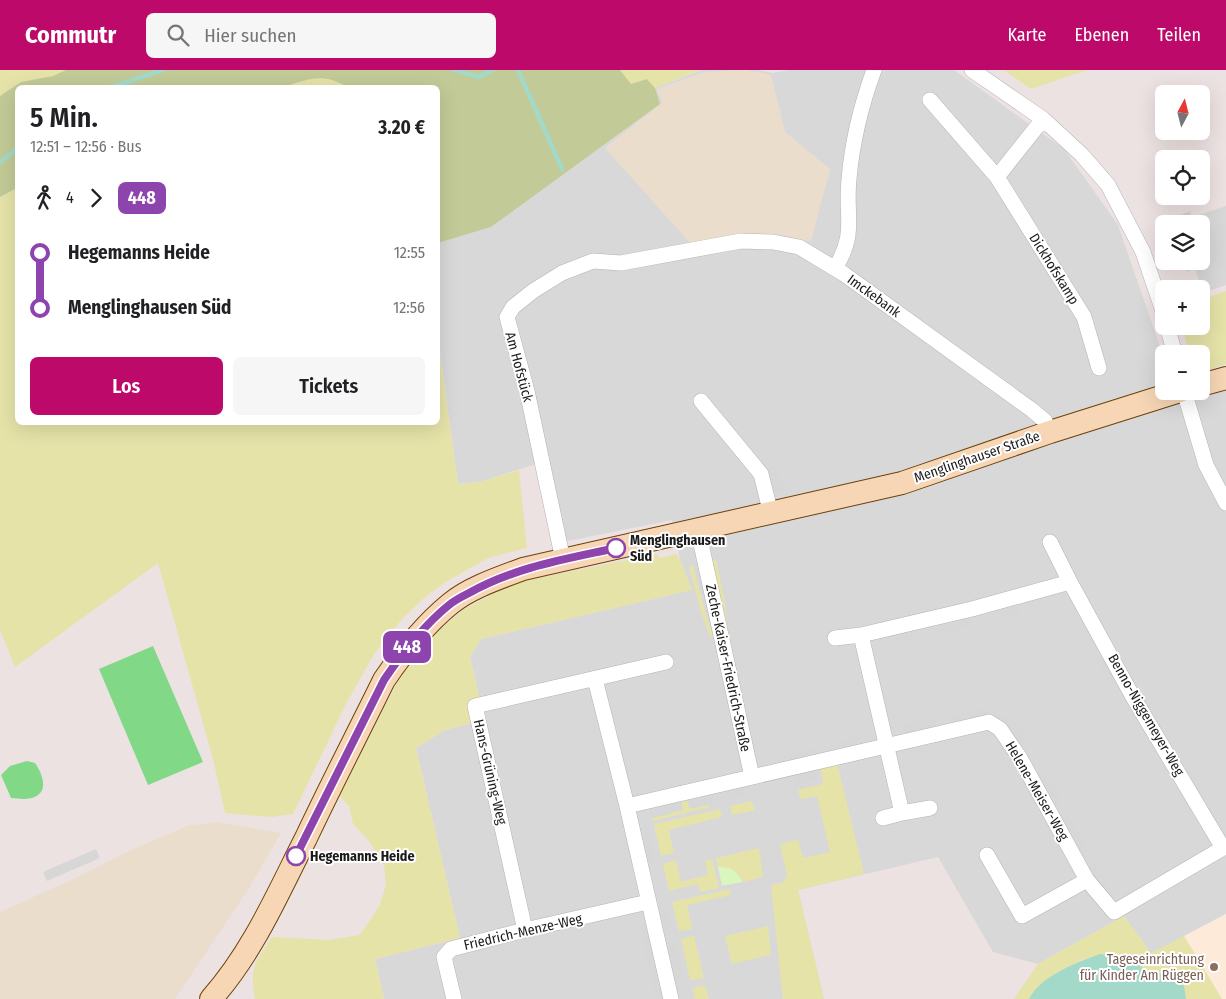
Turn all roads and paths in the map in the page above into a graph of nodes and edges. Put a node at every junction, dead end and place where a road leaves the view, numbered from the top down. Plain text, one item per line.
1 (874, 70) edge
2 (972, 70) edge
3 (930, 100) dead end
4 (1044, 119) junction
5 (997, 177) junction
6 (834, 268) junction
7 (1155, 287) edge
8 (1099, 368) dead end
9 (1226, 378) edge
10 (1210, 382) edge
11 (1155, 399) edge
12 (1187, 400) edge
13 (701, 401) dead end
14 (1050, 432) junction
15 (1226, 503) edge
16 (771, 514) junction
17 (698, 530) junction
18 (1050, 542) dead end
19 (563, 560) junction
20 (1070, 582) junction
21 (861, 635) junction
22 (834, 638) dead end
23 (666, 662) dead end
24 (595, 679) junction
25 (885, 745) junction
26 (752, 777) junction
27 (627, 806) junction
28 (930, 808) dead end
29 (902, 813) junction
30 (882, 818) dead end
31 (1224, 851) edge
32 (987, 855) dead end
33 (1087, 880) junction
34 (648, 902) junction
35 (1114, 912) joint
36 (525, 930) junction
37 (217, 997) edge
38 (454, 999) edge
39 (671, 999) edge

1 - 6 street, Imckebank
2 - 4 street
3 - 5 street, Dickhofskamp
4 - 5 street
4 - 7 street
5 - 8 street, Dickhofskamp
6 - 14 street, Imckebank
6 - 19 street, Am Hofstück
9 - 10 street
11 - 14 street, Menglinghauser Straße
12 - 15 street
13 - 16 street
14 - 16 street, Menglinghauser Straße
16 - 17 street, Menglinghauser Straße
17 - 19 street, Menglinghauser Straße
17 - 26 street, Zeche-Kaiser-Friedrich-Straße
18 - 20 street, Benno-Niggemeyer-Weg
19 - 37 street, Menglinghauser Straße
20 - 21 street
20 - 31 street, Benno-Niggemeyer-Weg
21 - 22 street
21 - 25 street
23 - 24 street, Hans-Grüning-Weg
24 - 27 street
24 - 36 street, Hans-Grüning-Weg
25 - 26 street, Helene-Meiser-Weg
25 - 29 street
25 - 33 street, Helene-Meiser-Weg
26 - 27 street, Helene-Meiser-Weg
27 - 34 street
28 - 29 street
29 - 30 street
31 - 35 street, Benno-Niggemeyer-Weg
32 - 33 street
33 - 35 street, Helene-Meiser-Weg
34 - 36 street, Friedrich-Menze-Weg
34 - 39 street
36 - 38 street, Friedrich-Menze-Weg

